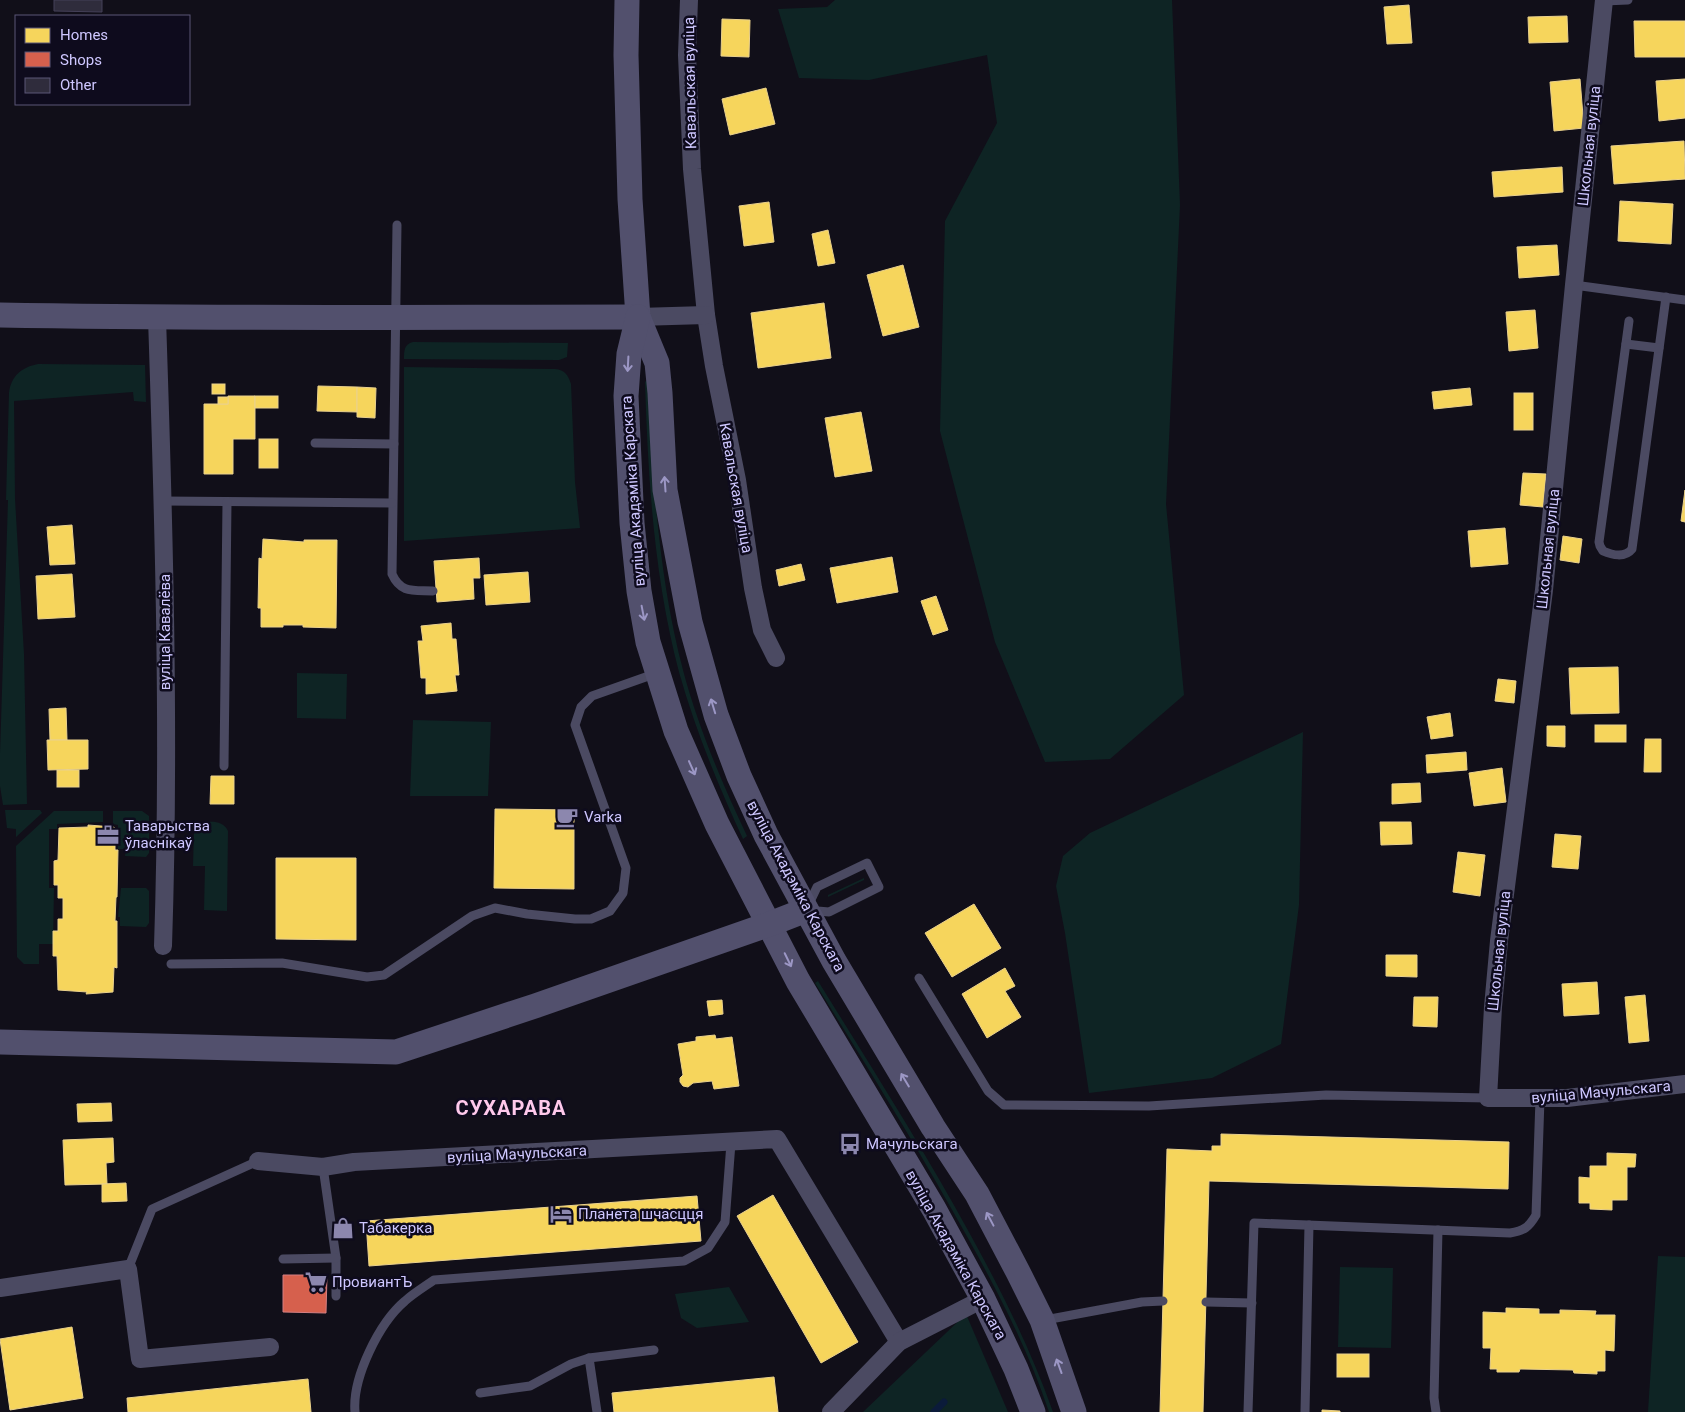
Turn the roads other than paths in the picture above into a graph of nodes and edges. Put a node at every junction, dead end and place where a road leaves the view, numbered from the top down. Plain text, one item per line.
1 (626, 0) edge
2 (689, 0) edge
3 (1628, 0) edge
4 (1604, 1) edge
5 (397, 225) dead end
6 (1574, 284) junction
7 (1666, 297) junction
8 (1685, 300) edge
9 (0, 315) edge
10 (706, 315) junction
11 (638, 317) junction
12 (157, 318) junction
13 (396, 319) junction
14 (1630, 321) dead end
15 (1626, 344) junction
16 (1659, 348) junction
17 (315, 443) dead end
18 (394, 444) junction
19 (163, 501) junction
20 (227, 502) junction
21 (392, 503) junction
22 (433, 591) dead end
23 (776, 658) dead end
24 (657, 673) junction
25 (224, 766) dead end
26 (806, 910) junction
27 (770, 924) junction
28 (162, 946) dead end
29 (171, 964) dead end
30 (919, 978) dead end
31 (0, 1042) edge
32 (1685, 1084) edge
33 (1488, 1098) junction
34 (1540, 1099) junction
35 (731, 1143) junction
36 (258, 1161) joint
37 (323, 1167) junction
38 (1309, 1225) junction
39 (1438, 1230) junction
40 (336, 1258) junction
41 (283, 1259) dead end
42 (128, 1270) junction
43 (0, 1288) edge
44 (336, 1296) dead end
45 (983, 1299) junction
46 (1163, 1301) dead end
47 (1206, 1302) dead end
48 (1252, 1303) junction
49 (1042, 1320) junction
50 (899, 1342) junction
51 (270, 1347) dead end
52 (654, 1350) dead end
53 (589, 1358) junction
54 (480, 1393) dead end
55 (354, 1412) edge
56 (597, 1412) edge
57 (831, 1412) edge
58 (1033, 1412) edge
59 (1074, 1412) edge
60 (1248, 1412) edge
61 (1305, 1412) edge
62 (1436, 1412) edge

1 - 11 main road, вуліца Акадэміка Карскага
2 - 10 street, Кавальская вуліца
3 - 4 lane
4 - 6 street, Школьная вуліца
5 - 13 lane
6 - 7 lane
6 - 33 street, Школьная вуліца
7 - 8 lane
7 - 16 lane
9 - 12 main road
10 - 11 street
10 - 23 street, Кавальская вуліца
11 - 13 main road
11 -> 24 main road, вуліца Акадэміка Карскага
26 -> 11 main road, вуліца Акадэміка Карскага
12 - 13 main road
12 - 19 street, вуліца Кавалёва
13 - 18 lane
14 - 15 lane
15 - 16 lane
15 - 16 lane
17 - 18 lane
18 - 21 lane
19 - 20 lane
19 - 28 street, вуліца Кавалёва
20 - 21 lane
20 - 25 lane
21 - 22 lane
24 -> 27 main road, вуліца Акадэміка Карскага
24 - 29 lane
26 - 26 lane
26 - 27 main road
49 -> 26 main road, вуліца Акадэміка Карскага
27 - 31 main road
27 -> 45 main road, вуліца Акадэміка Карскага
30 - 33 lane
32 - 34 street, вуліца Мачульскага
33 - 34 street, вуліца Мачульскага
34 - 39 lane
35 - 37 street, вуліца Мачульскага
35 - 50 street, вуліца Мачульскага
35 - 55 lane
36 - 37 street, вуліца Мачульскага
36 - 42 lane
37 - 40 lane
38 - 39 lane
38 - 48 lane
38 - 61 lane
39 - 62 lane
40 - 41 lane
40 - 44 lane
42 - 43 street
42 - 51 street
45 - 50 street
45 - 58 main road, вуліца Акадэміка Карскага
46 - 49 lane
47 - 48 lane
48 - 60 lane
59 -> 49 main road, вуліца Акадэміка Карскага
50 - 57 street
52 - 53 lane
53 - 54 lane
53 - 56 lane

